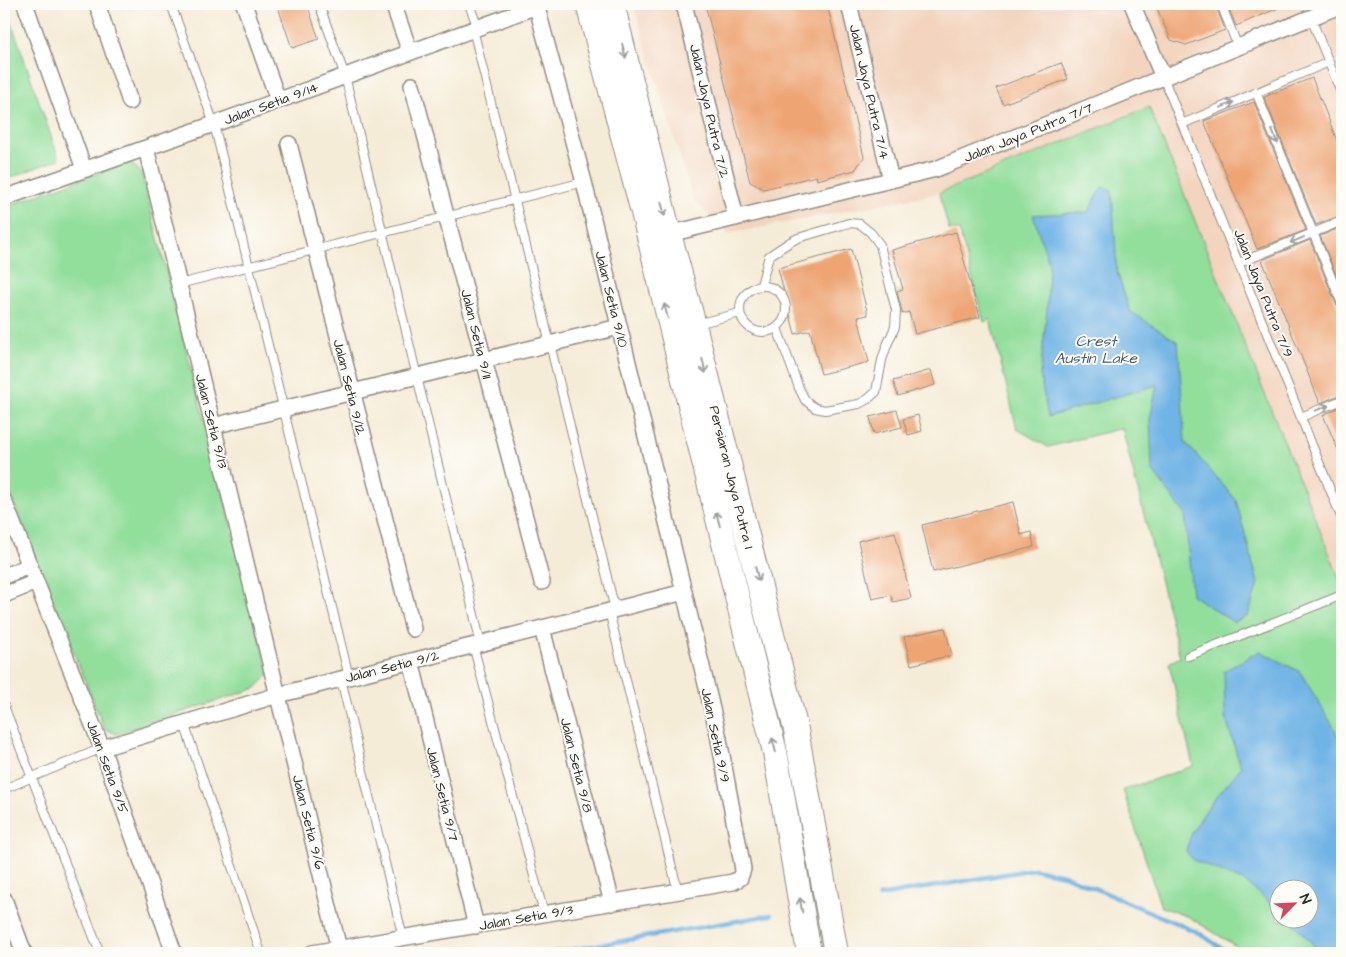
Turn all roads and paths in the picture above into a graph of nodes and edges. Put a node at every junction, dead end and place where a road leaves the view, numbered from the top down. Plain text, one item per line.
1 (25, 4) edge
2 (97, 4) edge
3 (171, 4) edge
4 (244, 4) edge
5 (319, 4) edge
6 (393, 4) edge
7 (469, 4) edge
8 (588, 4) edge
9 (612, 4) edge
10 (684, 4) edge
11 (849, 4) edge
12 (1132, 4) edge
13 (1221, 4) edge
14 (537, 5) edge
15 (1342, 5) edge
16 (1308, 11) edge
17 (476, 28) junction
18 (1238, 47) junction
19 (410, 52) junction
20 (1329, 62) junction
21 (345, 76) junction
22 (1163, 77) junction
23 (412, 85) dead end
24 (1256, 92) junction
25 (1342, 95) edge
26 (278, 100) junction
27 (130, 102) dead end
28 (214, 124) junction
29 (1182, 124) junction
30 (289, 144) dead end
31 (146, 148) junction
32 (84, 169) junction
33 (891, 180) junction
34 (584, 182) junction
35 (4, 198) edge
36 (515, 200) junction
37 (447, 216) junction
38 (736, 218) junction
39 (1342, 221) edge
40 (382, 233) junction
41 (1313, 233) junction
42 (669, 234) junction
43 (315, 250) junction
44 (1238, 263) junction
45 (249, 266) junction
46 (179, 284) junction
47 (761, 286) junction
48 (1342, 304) edge
49 (740, 313) junction
50 (694, 325) junction
51 (619, 327) junction
52 (777, 328) junction
53 (550, 344) junction
54 (484, 360) junction
55 (417, 377) junction
56 (352, 393) junction
57 (1342, 400) edge
58 (284, 409) junction
59 (1301, 417) junction
60 (213, 426) junction
61 (4, 502) edge
62 (1342, 519) edge
63 (29, 566) junction
64 (4, 576) edge
65 (36, 582) junction
66 (542, 582) dead end
67 (684, 592) junction
68 (4, 595) edge
69 (1342, 595) edge
70 (612, 610) junction
71 (542, 628) junction
72 (413, 629) dead end
73 (477, 644) junction
74 (1188, 656) dead end
75 (410, 662) junction
76 (345, 678) junction
77 (278, 695) junction
78 (4, 706) edge
79 (184, 723) junction
80 (102, 748) junction
81 (32, 777) junction
82 (4, 789) edge
83 (740, 878) joint
84 (678, 892) junction
85 (4, 900) edge
86 (612, 903) junction
87 (544, 914) junction
88 (476, 926) junction
89 (403, 938) junction
90 (340, 949) junction
91 (24, 953) edge
92 (100, 953) edge
93 (174, 953) edge
94 (261, 953) edge
95 (312, 953) edge
96 (810, 953) edge
97 (836, 953) edge

1 - 32 street
2 - 27 street
3 - 28 lane
4 - 26 street
5 - 21 lane
6 - 19 street
7 - 17 lane
96 -> 8 main road, Persiaran Jaya Putra 1
9 -> 42 main road, Persiaran Jaya Putra 1
10 - 38 street, Jalan Jaya Putra 7/2
11 - 33 street, Jalan Jaya Putra 7/4
12 - 22 street
13 - 18 lane
14 - 17 street, Jalan Setia 9/14
14 - 34 street, Jalan Setia 9/10
15 - 16 street, Jalan Jaya Putra 7/7
16 - 18 street, Jalan Jaya Putra 7/7
16 - 20 lane
17 - 19 street, Jalan Setia 9/14
17 - 36 lane
18 - 22 street, Jalan Jaya Putra 7/7
19 - 21 street, Jalan Setia 9/14
20 - 24 lane
20 - 25 lane
21 - 26 street, Jalan Setia 9/14
21 - 40 lane
22 - 29 lane, Jalan Jaya Putra 7/9
22 - 33 street, Jalan Jaya Putra 7/7
23 - 37 street, Jalan Setia 9/11
29 -> 24 lane
24 -> 41 lane
26 - 28 street, Jalan Setia 9/14
28 - 31 street, Jalan Setia 9/14
28 - 45 lane
29 - 44 lane, Jalan Jaya Putra 7/9
30 - 43 street, Jalan Setia 9/12
31 - 32 street, Jalan Setia 9/14
31 - 46 street, Jalan Setia 9/13
32 - 35 street, Jalan Setia 9/14
33 - 38 street, Jalan Jaya Putra 7/7
34 - 36 lane
34 - 51 street, Jalan Setia 9/10
36 - 37 lane
36 - 53 lane
37 - 40 lane
37 - 54 street, Jalan Setia 9/11
38 - 42 street, Jalan Jaya Putra 7/7
39 - 41 lane
40 - 43 lane
40 - 55 lane
41 -> 44 lane
41 - 48 lane
42 - 50 main road, Persiaran Jaya Putra 1
43 - 45 lane
43 - 56 street, Jalan Setia 9/12
44 - 59 lane, Jalan Jaya Putra 7/9
45 - 46 lane
45 - 58 lane
46 - 60 street, Jalan Setia 9/13
47 - 49 lane
47 - 52 lane
47 - 52 lane
49 - 50 lane
49 - 52 lane
50 -> 97 main road, Persiaran Jaya Putra 1
51 - 53 street
51 - 67 street, Jalan Setia 9/10
53 - 54 street
53 - 70 lane
54 - 55 street
54 - 66 street, Jalan Setia 9/11
55 - 56 street
55 - 73 lane
56 - 58 street
56 - 72 street, Jalan Setia 9/12
59 -> 57 lane
58 - 60 street
58 - 76 lane
59 - 62 lane, Jalan Jaya Putra 7/9
60 - 77 street, Jalan Setia 9/13
61 - 63 street, Jalan Setia 9/5
63 - 64 street
63 - 65 street, Jalan Setia 9/5
65 - 68 street
65 - 80 street, Jalan Setia 9/5
67 - 70 street, Jalan Setia 9/2
67 - 83 street, Jalan Setia 9/9
69 - 74 lane
70 - 71 street, Jalan Setia 9/2
70 - 84 lane
71 - 73 street, Jalan Setia 9/2
71 - 86 street, Jalan Setia 9/8
73 - 75 street, Jalan Setia 9/2
73 - 87 lane
75 - 76 street, Jalan Setia 9/2
75 - 88 street, Jalan Setia 9/7
76 - 77 street, Jalan Setia 9/2
76 - 89 lane
77 - 79 street, Jalan Setia 9/2
77 - 90 street, Jalan Setia 9/6
78 - 81 lane
79 - 80 street, Jalan Setia 9/2
79 - 94 lane
80 - 81 lane
80 - 93 street, Jalan Setia 9/5
81 - 82 lane
81 - 92 lane
83 - 84 street, Jalan Setia 9/3
84 - 86 street, Jalan Setia 9/3
85 - 91 street
86 - 87 street, Jalan Setia 9/3
87 - 88 street, Jalan Setia 9/3
88 - 89 street, Jalan Setia 9/3
89 - 90 street, Jalan Setia 9/3
90 - 95 street, Jalan Setia 9/3

